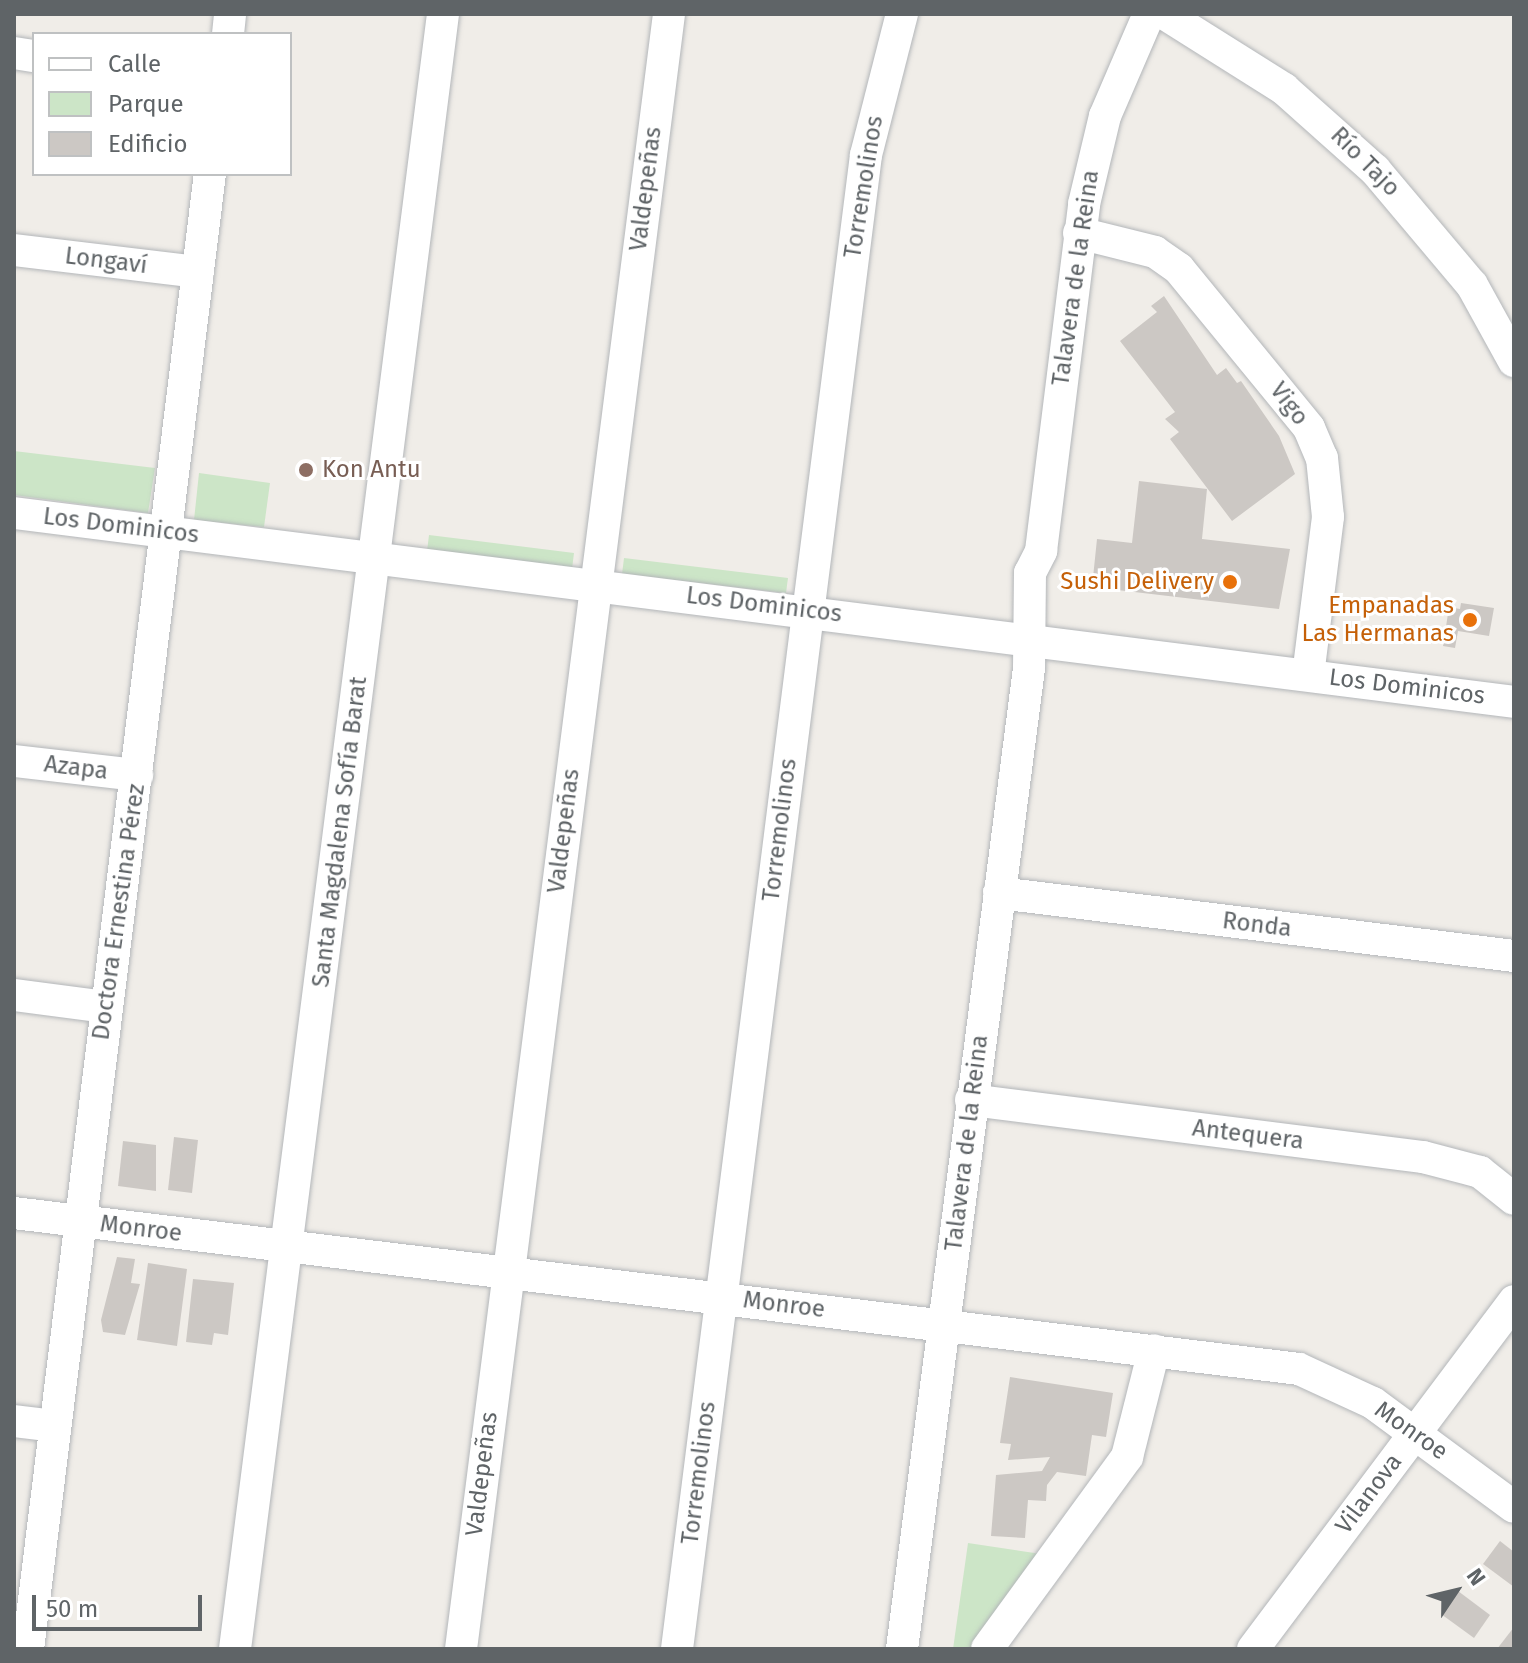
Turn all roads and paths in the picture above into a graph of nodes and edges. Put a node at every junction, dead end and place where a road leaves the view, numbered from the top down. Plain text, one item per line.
1 (443, 14) edge
2 (669, 14) edge
3 (902, 14) edge
4 (1149, 14) edge
5 (1165, 14) edge
6 (210, 176) edge
7 (1079, 233) junction
8 (14, 250) edge
9 (198, 272) junction
10 (1514, 361) edge
11 (14, 513) edge
12 (169, 532) junction
13 (376, 557) junction
14 (595, 584) junction
15 (808, 610) junction
16 (1032, 638) junction
17 (1308, 675) junction
18 (1513, 696) edge
19 (14, 761) edge
20 (137, 775) junction
21 (999, 893) junction
22 (1514, 956) edge
23 (14, 995) edge
24 (106, 1007) junction
25 (971, 1100) junction
26 (1514, 1199) edge
27 (14, 1213) edge
28 (81, 1221) junction
29 (287, 1246) junction
30 (507, 1271) junction
31 (721, 1297) junction
32 (1514, 1301) edge
33 (944, 1326) junction
34 (1154, 1350) junction
35 (14, 1421) edge
36 (55, 1426) junction
37 (1415, 1433) junction
38 (1514, 1507) edge
39 (24, 1638) edge
40 (235, 1649) edge
41 (461, 1649) edge
42 (677, 1649) edge
43 (902, 1649) edge
44 (987, 1649) edge
45 (1253, 1649) edge

1 - 13 street, Santa Magdalena Sofía Barat
2 - 14 street, Valdepeñas
3 - 15 street, Torremolinos
4 - 7 street, Talavera de la Reina
5 - 10 street, Río Tajo
6 - 9 street, Doctora Ernestina Pérez
7 - 16 street, Talavera de la Reina
7 - 17 street, Vigo
8 - 9 street, Longaví
9 - 12 street, Doctora Ernestina Pérez
11 - 12 street, Los Dominicos
12 - 13 street, Los Dominicos
12 - 20 street, Doctora Ernestina Pérez
13 - 14 street, Los Dominicos
13 - 29 street, Santa Magdalena Sofía Barat
14 - 15 street, Los Dominicos
14 - 30 street, Valdepeñas
15 - 16 street, Los Dominicos
15 - 31 street, Torremolinos
16 - 17 street, Los Dominicos
16 - 21 street, Talavera de la Reina
17 - 18 street, Los Dominicos
19 - 20 street, Azapa
20 - 24 street, Doctora Ernestina Pérez
21 - 22 street, Ronda
21 - 25 street, Talavera de la Reina
23 - 24 street
24 - 28 street, Doctora Ernestina Pérez
25 - 26 street, Antequera
25 - 33 street, Talavera de la Reina
27 - 28 street, Monroe
28 - 29 street, Monroe
28 - 36 street, Doctora Ernestina Pérez
29 - 30 street, Monroe
29 - 40 street, Santa Magdalena Sofía Barat
30 - 31 street, Monroe
30 - 41 street, Valdepeñas
31 - 33 street, Monroe
31 - 42 street, Torremolinos
32 - 37 street, Vilanova
33 - 34 street, Monroe
33 - 43 street, Talavera de la Reina
34 - 37 street, Monroe
34 - 44 street
35 - 36 street
36 - 39 street, Doctora Ernestina Pérez
37 - 38 street, Monroe
37 - 45 street, Vilanova

